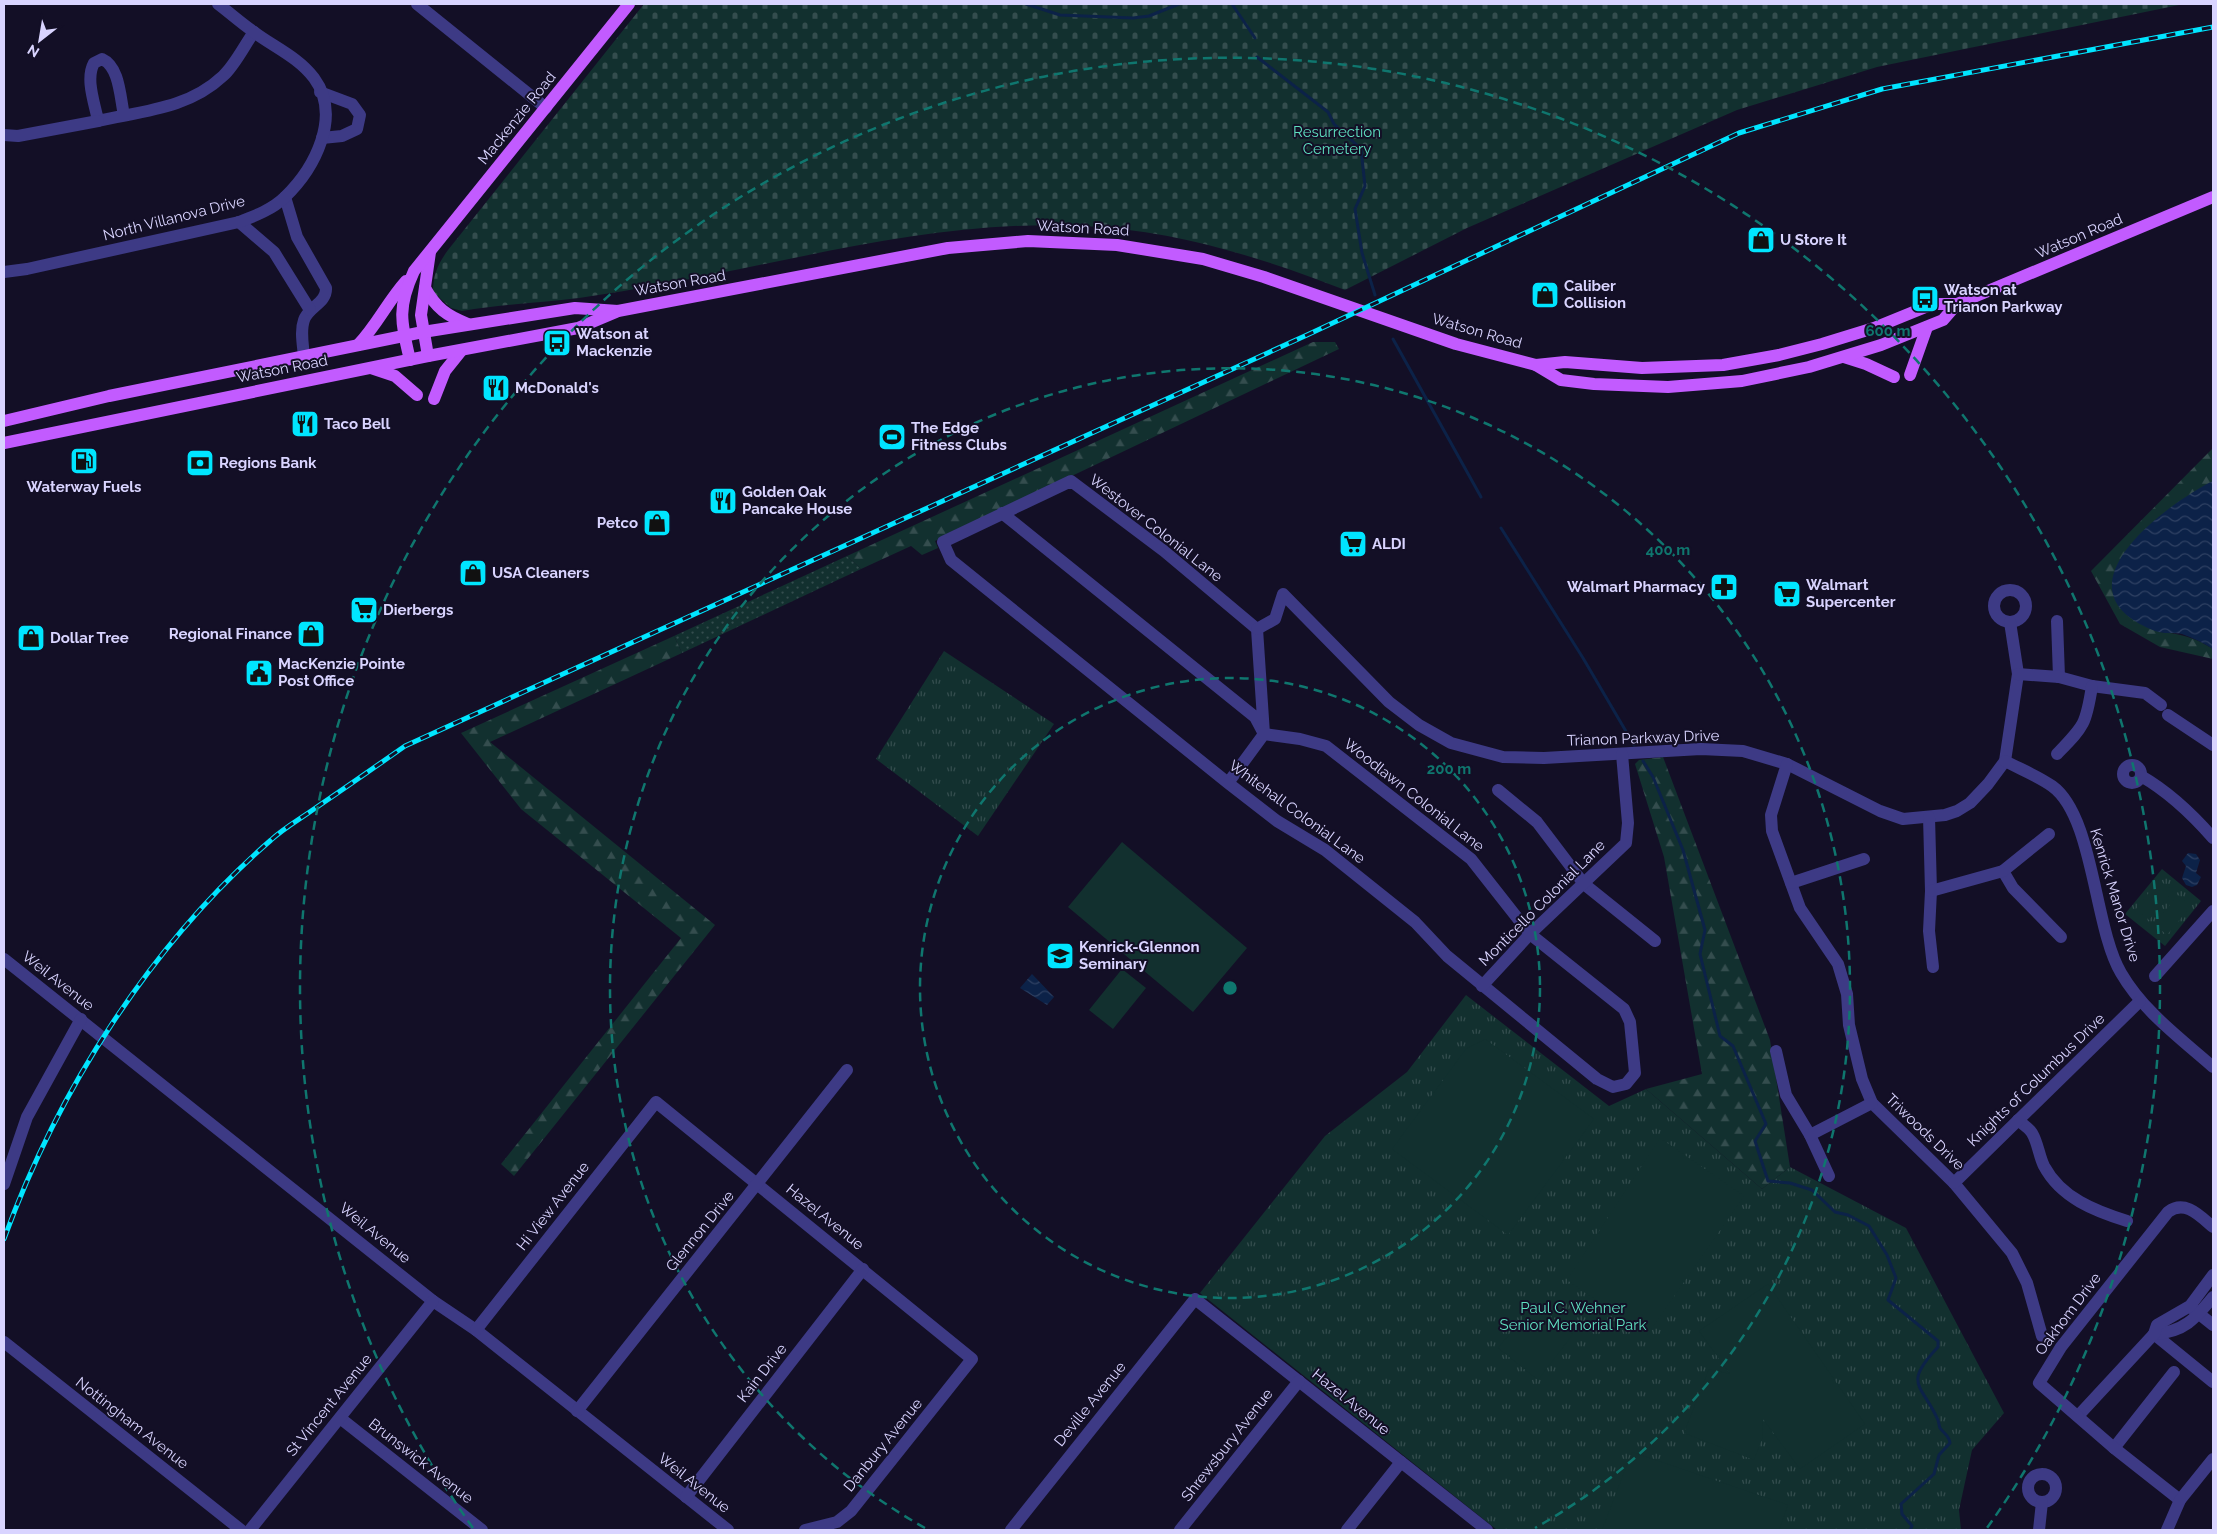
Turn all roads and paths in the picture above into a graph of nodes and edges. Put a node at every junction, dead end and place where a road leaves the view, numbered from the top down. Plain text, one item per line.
1 (218, 4) edge
2 (417, 4) edge
3 (629, 4) edge
4 (254, 32) junction
5 (320, 92) junction
6 (546, 108) junction
7 (124, 115) junction
8 (98, 121) junction
9 (4, 136) edge
10 (322, 138) junction
11 (2213, 196) edge
12 (285, 197) junction
13 (239, 222) junction
14 (430, 252) junction
15 (414, 271) junction
16 (4, 272) edge
17 (425, 288) junction
18 (1957, 304) junction
19 (310, 310) junction
20 (618, 311) junction
21 (468, 324) junction
22 (1927, 327) junction
23 (423, 332) junction
24 (404, 336) junction
25 (358, 345) junction
26 (460, 351) junction
27 (304, 356) junction
28 (428, 356) junction
29 (1844, 357) junction
30 (410, 360) junction
31 (1536, 365) junction
32 (371, 368) junction
33 (1910, 375) dead end
34 (1894, 377) dead end
35 (418, 395) dead end
36 (434, 399) dead end
37 (4, 420) edge
38 (4, 443) edge
39 (1002, 513) junction
40 (2057, 621) dead end
41 (2010, 622) dead end
42 (1256, 629) junction
43 (2018, 674) junction
44 (2059, 677) junction
45 (2092, 686) junction
46 (1264, 734) junction
47 (2213, 745) edge
48 (1622, 754) junction
49 (2058, 754) dead end
50 (2005, 761) junction
51 (1788, 764) junction
52 (2142, 776) dead end
53 (1228, 784) junction
54 (1498, 790) dead end
55 (1929, 817) junction
56 (2049, 834) dead end
57 (2213, 838) edge
58 (1864, 859) dead end
59 (2003, 871) junction
60 (1790, 883) junction
61 (1584, 884) junction
62 (1931, 891) junction
63 (2213, 911) edge
64 (1530, 934) junction
65 (2061, 936) dead end
66 (1655, 941) dead end
67 (4, 959) edge
68 (1933, 967) dead end
69 (2155, 976) dead end
70 (1482, 986) junction
71 (2140, 1001) junction
72 (81, 1019) junction
73 (1776, 1051) dead end
74 (2213, 1067) edge
75 (847, 1070) dead end
76 (1613, 1087) joint
77 (656, 1102) joint
78 (1872, 1103) junction
79 (2018, 1120) junction
80 (1810, 1135) junction
81 (1829, 1176) dead end
82 (1954, 1183) junction
83 (4, 1184) edge
84 (758, 1184) junction
85 (2127, 1221) dead end
86 (2213, 1228) edge
87 (864, 1269) junction
88 (2213, 1277) edge
89 (2213, 1297) edge
90 (1195, 1299) joint
91 (433, 1301) junction
92 (2194, 1310) junction
93 (2213, 1325) edge
94 (476, 1330) junction
95 (2154, 1334) junction
96 (2042, 1336) dead end
97 (4, 1342) edge
98 (972, 1359) joint
99 (2174, 1372) dead end
100 (1299, 1381) junction
101 (2213, 1382) edge
102 (577, 1411) junction
103 (2078, 1416) junction
104 (340, 1418) junction
105 (2114, 1448) junction
106 (2213, 1459) edge
107 (1401, 1462) junction
108 (686, 1497) junction
109 (2180, 1500) junction
110 (2042, 1502) dead end
111 (241, 1530) edge
112 (250, 1530) edge
113 (482, 1530) edge
114 (728, 1530) edge
115 (805, 1530) edge
116 (1011, 1530) edge
117 (1180, 1530) edge
118 (1347, 1530) edge
119 (1487, 1530) edge
120 (2039, 1530) edge
121 (2167, 1530) edge

1 - 4 street, North Villanova Drive
2 - 6 street
3 - 6 main road, Mackenzie Road
4 - 5 street, North Villanova Drive
4 - 7 street
5 - 10 street, North Villanova Drive
5 - 10 street
6 - 14 main road, Mackenzie Road
7 - 8 street
7 - 8 street
8 - 9 street
10 - 12 street, North Villanova Drive
11 - 18 main road, Watson Road
12 - 13 street, North Villanova Drive
12 - 19 street
13 - 16 street, North Villanova Drive
13 - 19 street
14 - 15 main road, Mackenzie Road
14 - 17 main road
15 - 24 main road, Mackenzie Road
15 - 25 main road
17 - 21 main road
17 - 23 main road
18 - 22 main road, Watson Road
18 - 31 main road, Watson Road
19 - 27 street
20 - 21 main road, Watson Road
20 - 26 main road, Watson Road
20 - 31 main road, Watson Road
21 - 23 main road, Watson Road
22 - 29 main road, Watson Road
22 - 33 main road
23 - 24 main road, Watson Road
23 - 28 main road
24 - 25 main road, Watson Road
24 - 30 main road, Mackenzie Road
25 - 27 main road, Watson Road
26 - 28 main road, Watson Road
26 - 36 main road
27 - 37 main road, Watson Road
28 - 30 main road, Watson Road
29 - 31 main road, Watson Road
29 - 34 main road
30 - 32 main road, Watson Road
32 - 35 main road
32 - 38 main road, Watson Road
39 - 42 street, Westover Colonial Lane
39 - 46 street
39 - 53 street, Whitehall Colonial Lane
40 - 44 street
41 - 43 street, Trianon Parkway Drive
42 - 46 street
42 - 48 street, Trianon Parkway Drive
43 - 44 street
43 - 50 street, Trianon Parkway Drive
44 - 45 street
45 - 47 street
45 - 49 street
46 - 53 street
46 - 64 street, Woodlawn Colonial Lane
48 - 51 street, Trianon Parkway Drive
48 - 61 street, Monticello Colonial Lane
50 - 55 street, Trianon Parkway Drive
50 - 71 street, Kenrick Manor Drive
51 - 55 street, Trianon Parkway Drive
51 - 60 street, Triwoods Drive
52 - 57 street
53 - 70 street, Whitehall Colonial Lane
54 - 61 street
55 - 62 street
56 - 59 street
58 - 60 street
59 - 62 street
59 - 65 street
60 - 78 street, Triwoods Drive
61 - 64 street, Monticello Colonial Lane
61 - 66 street
62 - 68 street
63 - 69 street
64 - 70 street, Monticello Colonial Lane
64 - 76 street, Woodlawn Colonial Lane
67 - 72 street, Weil Avenue
70 - 76 street, Whitehall Colonial Lane
71 - 74 street, Kenrick Manor Drive
71 - 79 street, Knights of Columbus Drive
72 - 83 street
72 - 91 street, Weil Avenue
73 - 80 street
75 - 84 street, Glennon Drive
77 - 84 street, Hazel Avenue
77 - 94 street, Hi View Avenue
78 - 80 street
78 - 82 street, Triwoods Drive
79 - 82 street, Knights of Columbus Drive
79 - 85 street
80 - 81 street
82 - 96 street, Triwoods Drive
84 - 87 street, Hazel Avenue
84 - 102 street, Glennon Drive
86 - 103 street, Oakhom Drive
87 - 98 street, Hazel Avenue
87 - 108 street, Kain Drive
88 - 92 street
89 - 92 street
90 - 100 street, Hazel Avenue
90 - 116 street, Deville Avenue
91 - 94 street, Weil Avenue
91 - 104 street, St Vincent Avenue
92 - 93 street
92 - 95 street
94 - 102 street, Weil Avenue
95 - 101 street
95 - 103 street
97 - 111 street, Nottingham Avenue
98 - 115 street, Danbury Avenue
99 - 105 street
100 - 107 street, Hazel Avenue
100 - 117 street, Shrewsbury Avenue
102 - 108 street, Weil Avenue
103 - 105 street, Oakhom Drive
104 - 112 street, St Vincent Avenue
104 - 113 street, Brunswick Avenue
105 - 109 street, Oakhom Drive
106 - 109 street
107 - 118 street
107 - 119 street, Hazel Avenue
108 - 114 street, Weil Avenue
109 - 121 street
110 - 120 street

